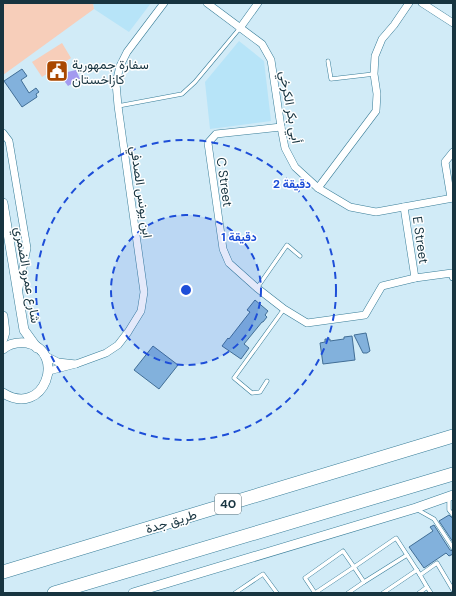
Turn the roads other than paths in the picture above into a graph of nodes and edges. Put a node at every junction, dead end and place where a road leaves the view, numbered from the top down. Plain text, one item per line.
1 (164, 3) edge
2 (207, 3) edge
3 (258, 3) edge
4 (409, 3) edge
5 (422, 3) edge
6 (453, 23) edge
7 (240, 28) junction
8 (328, 61) dead end
9 (374, 74) junction
10 (118, 106) junction
11 (281, 127) junction
12 (3, 133) edge
13 (453, 152) edge
14 (318, 188) junction
15 (452, 198) edge
16 (3, 203) edge
17 (404, 207) junction
18 (300, 256) dead end
19 (453, 277) edge
20 (415, 278) junction
21 (257, 288) junction
22 (18, 292) junction
23 (284, 309) junction
24 (3, 316) edge
25 (3, 339) edge
26 (37, 348) junction
27 (3, 349) edge
28 (44, 355) junction
29 (76, 364) junction
30 (49, 371) junction
31 (267, 381) dead end
32 (3, 393) edge
33 (453, 436) edge
34 (453, 474) edge
35 (451, 496) edge
36 (416, 508) junction
37 (453, 515) edge
38 (453, 548) edge
39 (407, 555) junction
40 (354, 567) junction
41 (417, 570) junction
42 (3, 572) edge
43 (420, 575) junction
44 (364, 582) junction
45 (427, 587) junction
46 (453, 590) edge
47 (54, 593) edge
48 (133, 593) edge
49 (235, 593) edge
50 (277, 593) edge
51 (315, 593) edge
52 (348, 593) edge
53 (384, 593) edge
54 (419, 593) edge
55 (431, 593) edge

1 - 10 street, ابن يونس الصدفي
2 - 7 street, أبي بكر الكرخي
3 - 7 street
4 - 9 street
5 - 6 street
7 - 10 lane
7 - 11 street, أبي بكر الكرخي
8 - 9 lane
9 - 14 street
10 - 29 street, ابن يونس الصدفي
11 - 14 street, أبي بكر الكرخي
11 - 21 street, C Street
12 - 22 street
13 - 15 street
14 - 17 street, أبي بكر الكرخي
15 - 17 street, أبي بكر الكرخي
16 - 22 street, شارع عمرو الضمري
17 - 20 street, E Street
18 - 21 lane
19 - 20 street, C Street
20 - 23 street, C Street
21 - 23 street, C Street
22 - 26 street, شارع عمرو الضمري
23 - 31 lane
24 - 25 street
26 - 27 street
26 - 28 street, شارع عمرو الضمري
28 - 29 street
28 - 30 street
29 - 30 street, ابن يونس الصدفي
30 - 32 street
33 - 42 highway, طريق جدة / 40
34 - 47 highway
35 - 36 street
35 - 37 lane
36 - 38 lane
36 - 48 street
39 - 40 lane
39 - 41 lane
39 - 44 lane
40 - 44 lane
40 - 51 lane
40 - 51 lane
41 - 43 lane
41 - 53 lane
43 - 45 lane
43 - 46 lane
44 - 52 lane
45 - 54 lane
45 - 55 lane
49 - 50 lane

